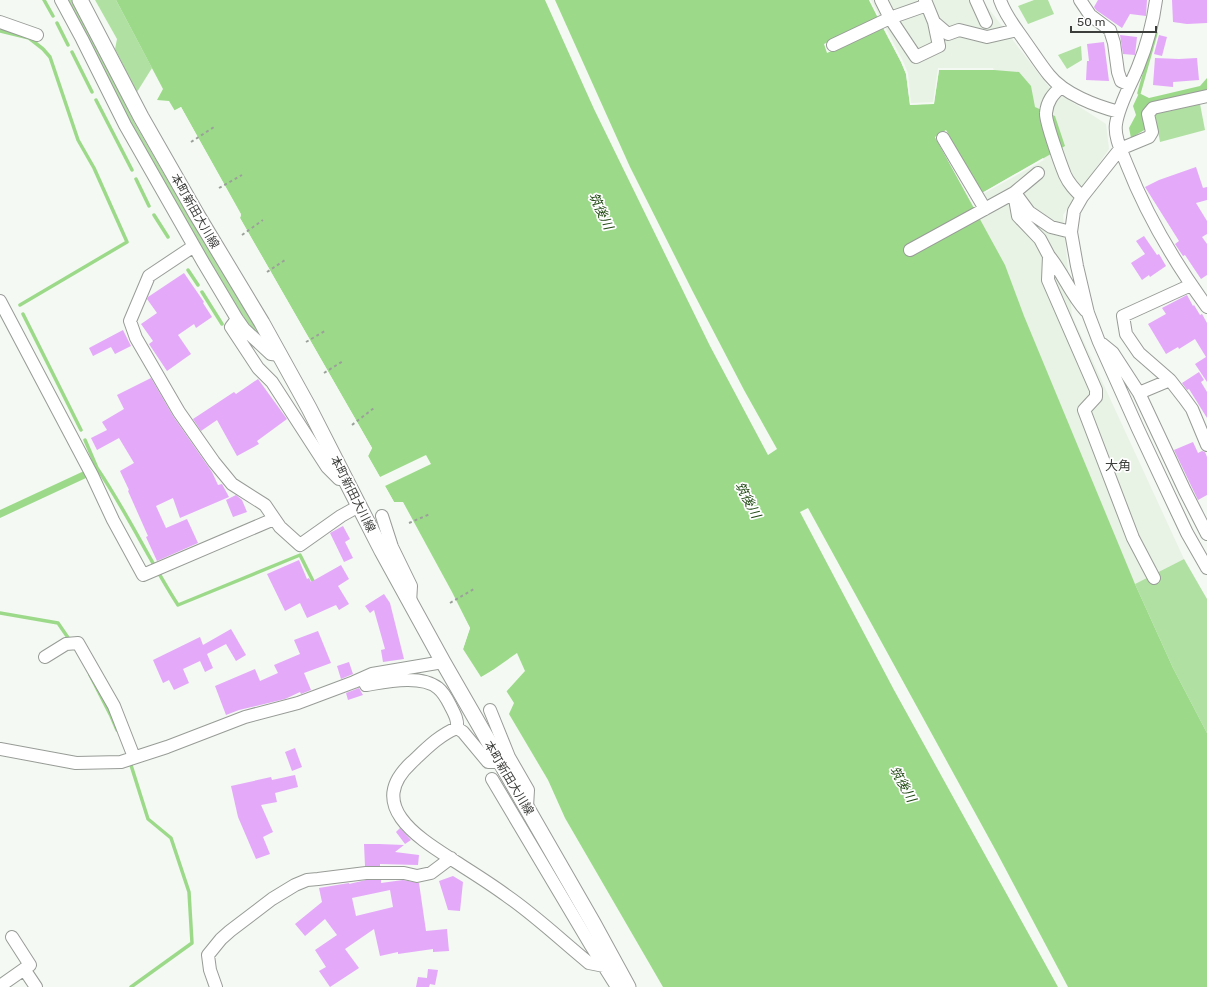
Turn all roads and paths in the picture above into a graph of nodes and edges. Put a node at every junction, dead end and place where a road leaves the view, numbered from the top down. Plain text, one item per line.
1 (61, 0) edge
2 (80, 0) edge
3 (881, 0) edge
4 (976, 0) edge
5 (1080, 0) edge
6 (1156, 0) edge
7 (926, 3) edge
8 (1000, 3) edge
9 (890, 18) junction
10 (0, 22) edge
11 (934, 22) junction
12 (986, 22) dead end
13 (1017, 30) junction
14 (37, 36) dead end
15 (833, 45) dead end
16 (1130, 85) junction
17 (1061, 87) junction
18 (1207, 96) edge
19 (1119, 112) junction
20 (214, 127) dead end
21 (943, 138) dead end
22 (191, 142) dead end
23 (1120, 149) junction
24 (1038, 173) dead end
25 (242, 175) dead end
26 (219, 188) dead end
27 (1014, 193) junction
28 (1082, 197) junction
29 (985, 209) junction
30 (263, 220) dead end
31 (1071, 232) junction
32 (242, 235) dead end
33 (194, 246) junction
34 (910, 250) dead end
35 (1049, 256) junction
36 (284, 260) dead end
37 (267, 272) dead end
38 (1198, 290) edge
39 (0, 301) edge
40 (1207, 307) edge
41 (1088, 313) junction
42 (237, 319) junction
43 (325, 331) dead end
44 (306, 342) dead end
45 (1099, 342) junction
46 (280, 355) junction
47 (343, 361) dead end
48 (324, 373) dead end
49 (1170, 380) junction
50 (1139, 394) junction
51 (374, 408) dead end
52 (352, 425) dead end
53 (1207, 445) edge
54 (345, 478) junction
55 (359, 506) junction
56 (430, 514) dead end
57 (382, 516) dead end
58 (274, 519) junction
59 (410, 523) dead end
60 (1207, 534) edge
61 (1207, 568) edge
62 (1154, 578) dead end
63 (474, 589) dead end
64 (410, 603) junction
65 (450, 603) dead end
66 (46, 657) dead end
67 (443, 662) junction
68 (363, 679) junction
69 (490, 710) dead end
70 (457, 728) junction
71 (0, 749) edge
72 (130, 759) junction
73 (499, 762) junction
74 (492, 779) dead end
75 (527, 807) junction
76 (451, 858) junction
77 (12, 937) dead end
78 (610, 965) junction
79 (24, 969) junction
80 (0, 986) edge
81 (36, 987) edge
82 (216, 987) edge
83 (617, 987) edge
84 (628, 987) edge

1 - 33 street
2 - 46 main road, 本町新田大川線
3 - 9 street
4 - 12 street
5 - 16 street
6 - 16 street
7 - 9 street
7 - 11 street
8 - 13 street
9 - 11 street
9 - 15 street
10 - 14 street
11 - 13 street
13 - 17 street
16 - 19 street
17 - 19 street
17 - 28 street
18 - 23 street
19 - 23 street
20 - 22 path
21 - 29 street
23 - 28 street
23 - 38 street
24 - 27 street
25 - 26 path
27 - 29 street
27 - 31 street
27 - 35 street
28 - 31 street
29 - 34 street
30 - 32 path
31 - 41 street
33 - 42 street
33 - 58 street
35 - 41 street
35 - 62 street
36 - 37 path
38 - 40 street
38 - 49 street
39 - 58 street
41 - 45 street
42 - 46 street
42 - 54 street
43 - 44 path
45 - 50 street
45 - 61 street
46 - 54 main road, 本町新田大川線
47 - 48 path
49 - 50 street
49 - 53 street
50 - 60 street
51 - 52 path
54 - 55 main road, 本町新田大川線
55 - 58 street
55 - 64 main road, 本町新田大川線
56 - 59 path
57 - 64 street
63 - 65 path
64 - 67 main road, 本町新田大川線
66 - 72 street
67 - 68 street
67 - 73 main road, 本町新田大川線
68 - 70 street
68 - 72 street
69 - 75 street
70 - 73 street
70 - 76 street
71 - 72 street
73 - 75 main road, 本町新田大川線
74 - 78 street
75 - 78 main road, 本町新田大川線
76 - 78 street
76 - 82 street
77 - 79 street
78 - 83 street
78 - 84 main road, 本町新田大川線
79 - 80 street
79 - 81 street

